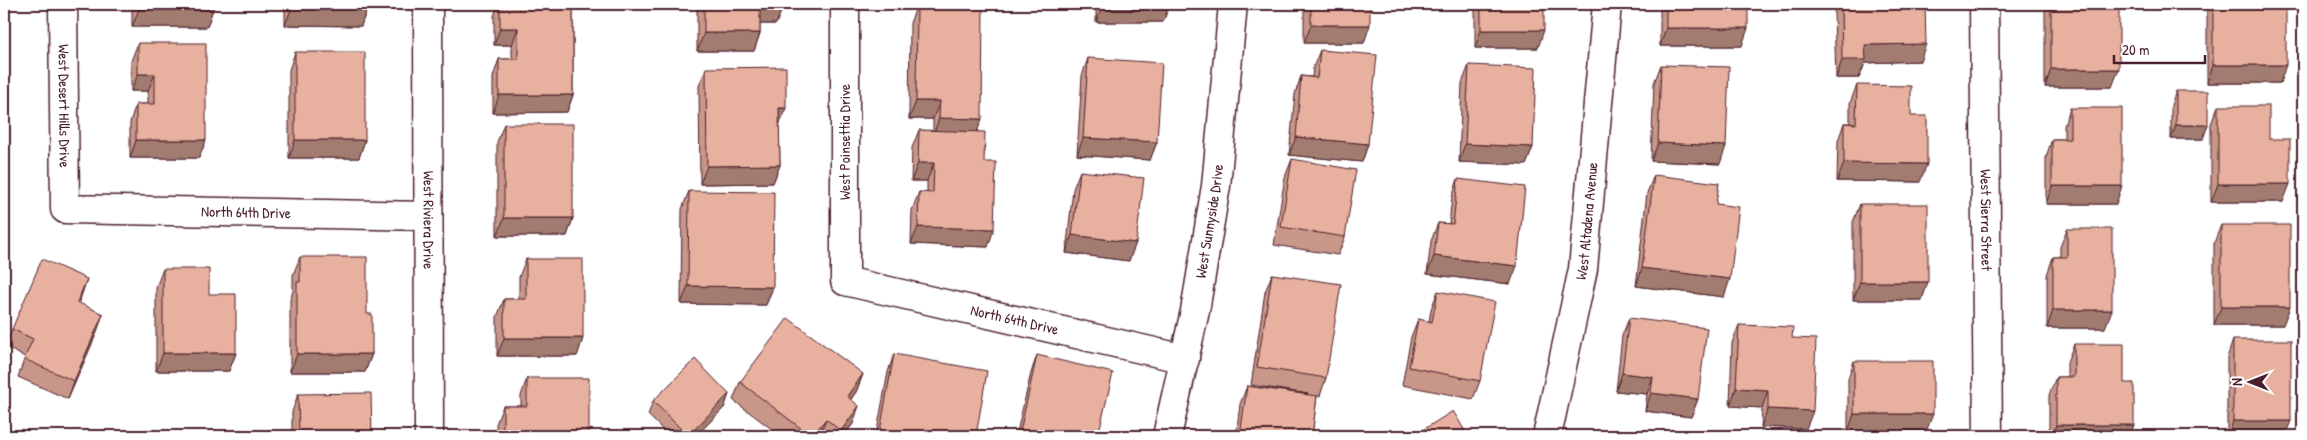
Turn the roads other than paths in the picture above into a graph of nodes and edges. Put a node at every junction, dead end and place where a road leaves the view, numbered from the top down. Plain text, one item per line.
1 (62, 4) edge
2 (428, 4) edge
3 (845, 4) edge
4 (1233, 4) edge
5 (1607, 4) edge
6 (1984, 4) edge
7 (65, 209) joint
8 (427, 216) junction
9 (845, 281) joint
10 (1185, 359) junction
11 (429, 436) edge
12 (1167, 436) edge
13 (1547, 436) edge
14 (1988, 436) edge

1 - 7 street, West Desert Hills Drive
2 - 8 street, West Riviera Drive
3 - 9 street, West Poinsettia Drive
4 - 10 street, West Sunnyside Drive
5 - 13 street, West Altadena Avenue
6 - 14 street, West Sierra Street
7 - 8 street, North 64th Drive
8 - 11 street, West Riviera Drive
9 - 10 street, North 64th Drive
10 - 12 street, West Sunnyside Drive

